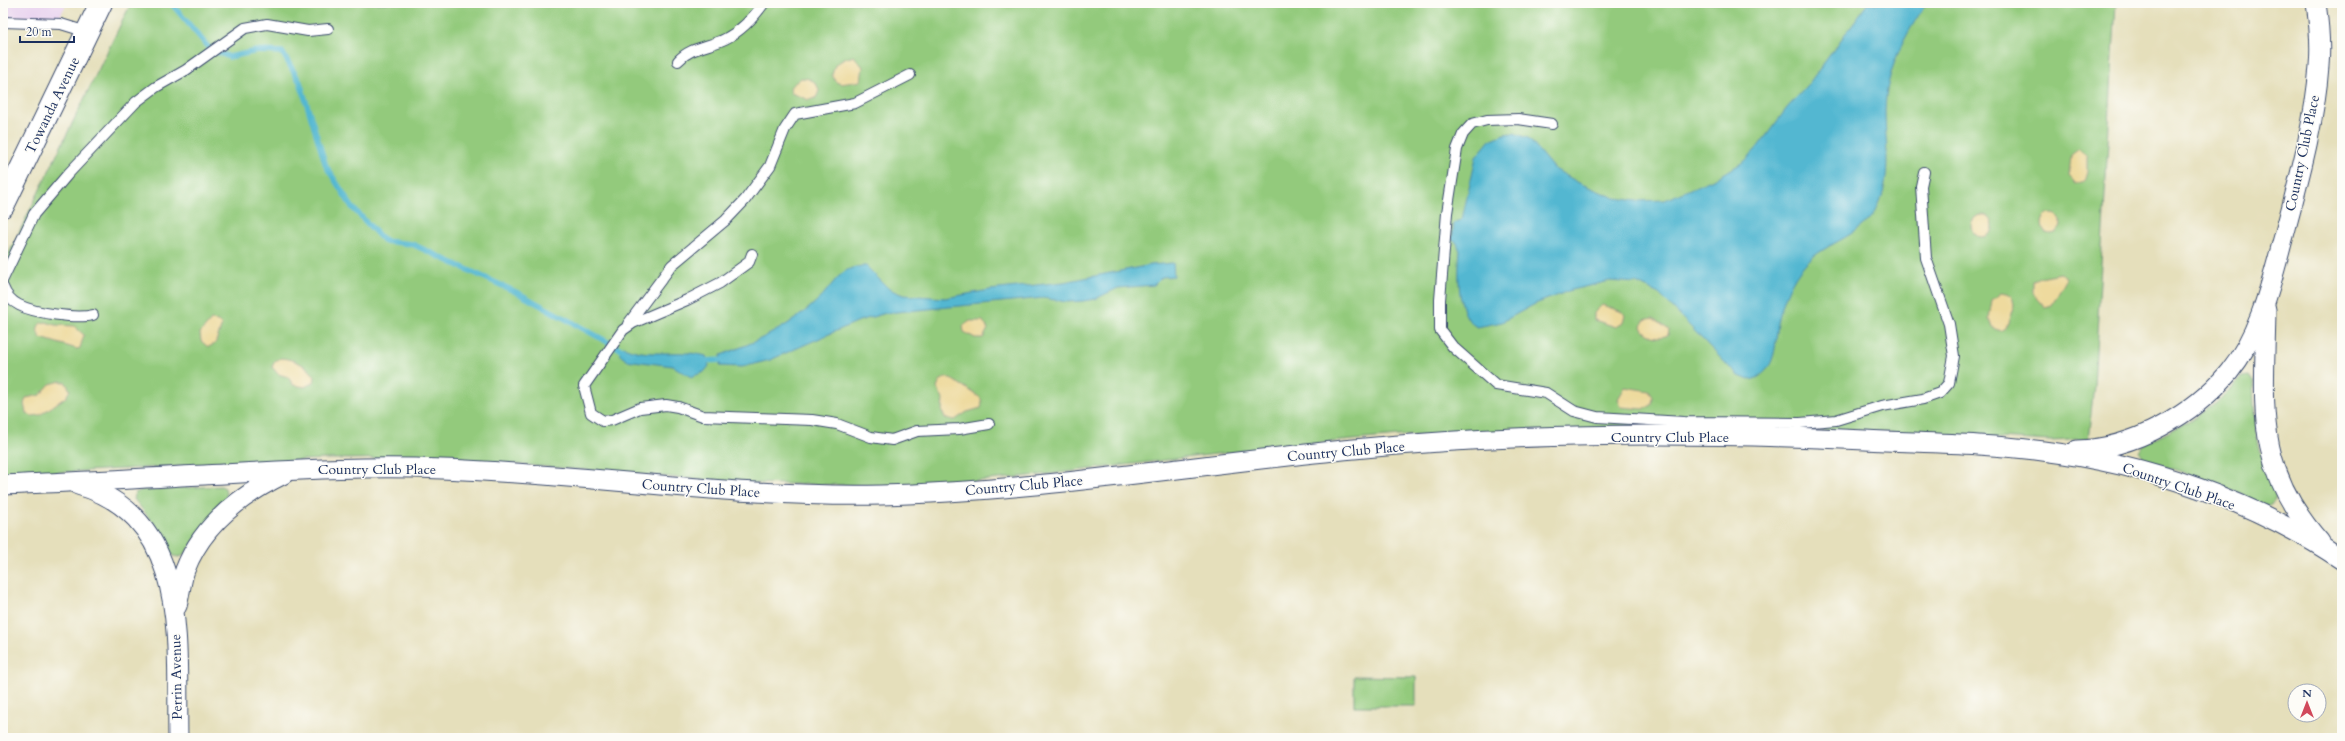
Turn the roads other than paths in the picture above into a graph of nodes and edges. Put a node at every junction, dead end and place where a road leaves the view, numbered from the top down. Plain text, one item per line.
1 (101, 3) edge
2 (764, 3) edge
3 (2316, 3) edge
4 (3, 22) edge
5 (328, 29) dead end
6 (87, 32) junction
7 (678, 61) dead end
8 (910, 75) dead end
9 (1552, 124) dead end
10 (1924, 172) dead end
11 (6, 195) edge
12 (752, 254) dead end
13 (3, 279) edge
14 (3, 287) edge
15 (2266, 300) junction
16 (93, 315) dead end
17 (625, 329) junction
18 (989, 424) dead end
19 (2044, 451) junction
20 (293, 470) junction
21 (67, 482) junction
22 (3, 485) edge
23 (2336, 556) edge
24 (175, 616) junction
25 (178, 738) edge

1 - 6 main road, Towanda Avenue
2 - 7 lane
3 - 15 street, Country Club Place
4 - 6 lane
5 - 13 lane
6 - 11 main road, Towanda Avenue
8 - 17 lane
9 - 10 lane
12 - 17 lane
14 - 16 lane
15 - 19 street, Country Club Place
15 - 23 street, Country Club Place
17 - 18 lane
19 - 20 street, Country Club Place
19 - 23 street, Country Club Place
20 - 21 street, Country Club Place
20 - 24 street, Perrin Avenue
21 - 22 street, Country Club Place
21 - 24 street, Perrin Avenue
24 - 25 street, Perrin Avenue

